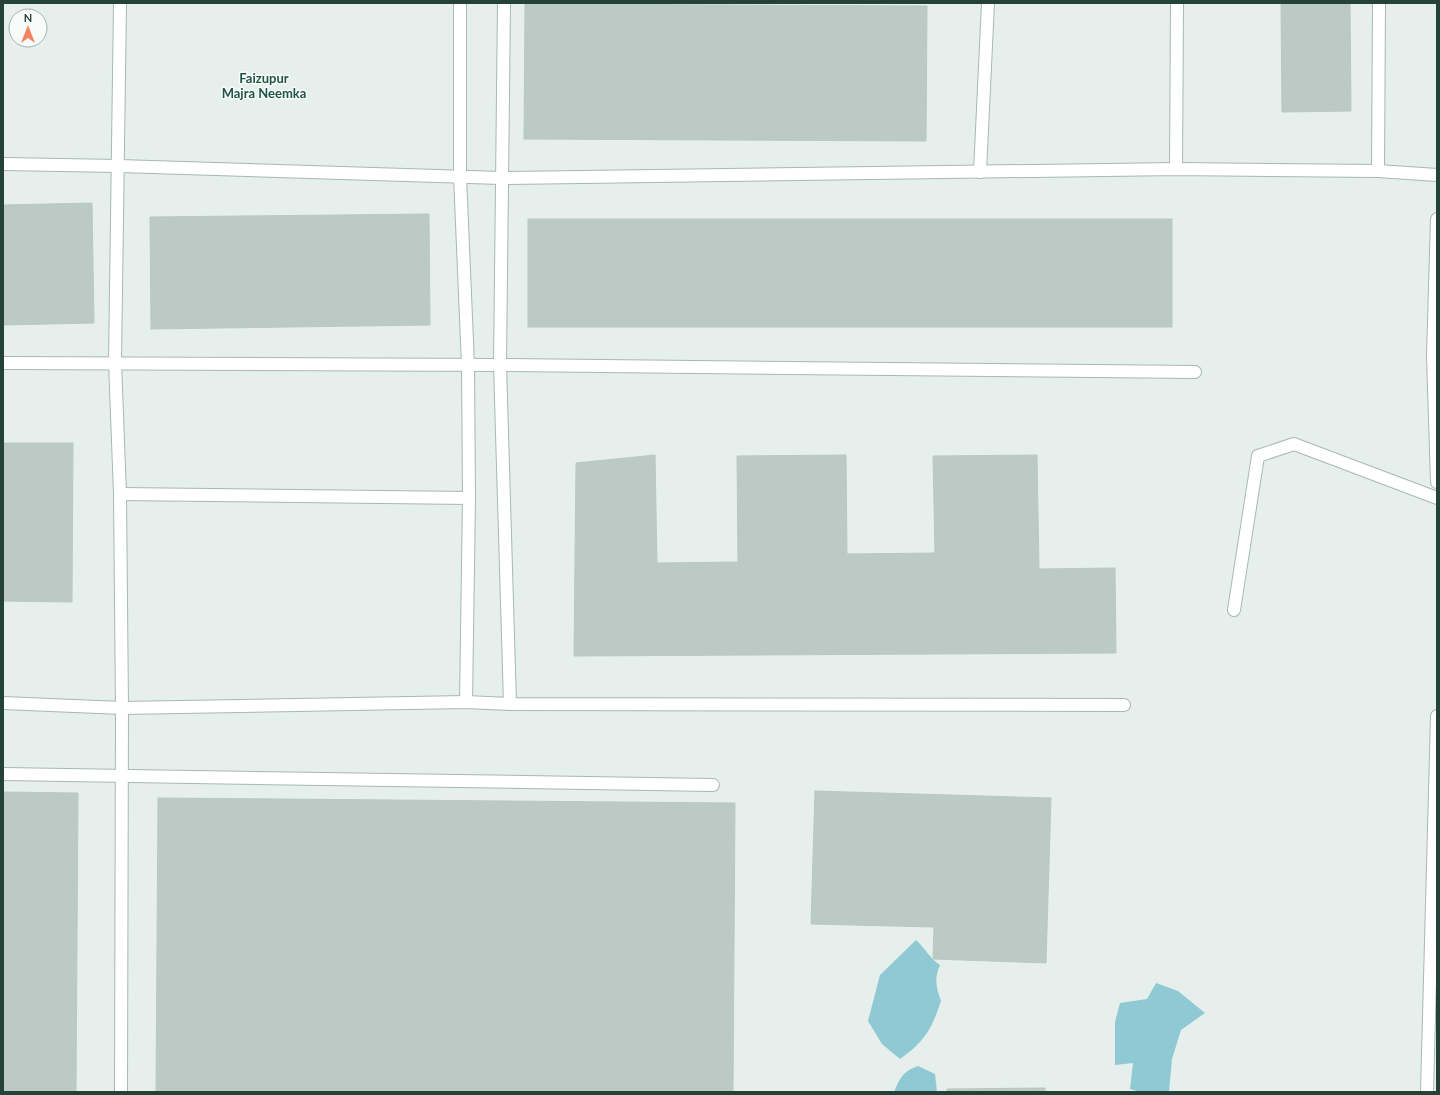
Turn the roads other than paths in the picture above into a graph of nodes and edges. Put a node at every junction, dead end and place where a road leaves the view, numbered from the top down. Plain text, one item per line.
1 (120, 3) edge
2 (460, 3) edge
3 (504, 3) edge
4 (988, 3) edge
5 (1177, 3) edge
6 (1379, 3) edge
7 (3, 164) edge
8 (119, 166) junction
9 (1176, 169) junction
10 (1378, 171) junction
11 (980, 172) junction
12 (1437, 175) edge
13 (460, 176) junction
14 (501, 178) junction
15 (1437, 219) edge
16 (1435, 356) edge
17 (115, 362) junction
18 (3, 363) edge
19 (468, 365) junction
20 (500, 365) junction
21 (1195, 372) dead end
22 (1437, 482) edge
23 (120, 494) junction
24 (469, 498) junction
25 (1437, 498) edge
26 (1234, 610) dead end
27 (466, 702) junction
28 (3, 703) edge
29 (510, 704) junction
30 (1124, 704) dead end
31 (122, 708) junction
32 (1437, 716) edge
33 (3, 774) edge
34 (122, 775) junction
35 (713, 785) dead end
36 (121, 1092) edge
37 (1427, 1092) edge

1 - 8 street
2 - 13 street
3 - 14 street
4 - 11 street
5 - 9 street
6 - 10 street
7 - 8 street
8 - 13 street
8 - 17 street
9 - 10 street
9 - 11 street
10 - 12 street
11 - 14 street
13 - 14 street
13 - 19 street
14 - 20 street
15 - 16 street
16 - 22 street
17 - 18 street
17 - 19 street
17 - 23 street
19 - 20 street
19 - 24 street
20 - 21 street
20 - 29 street
23 - 24 street
23 - 31 street
24 - 27 street
25 - 26 street
27 - 29 street
27 - 31 street
28 - 31 street
29 - 30 street
31 - 34 street
32 - 37 street
33 - 34 street
34 - 35 street
34 - 36 street

